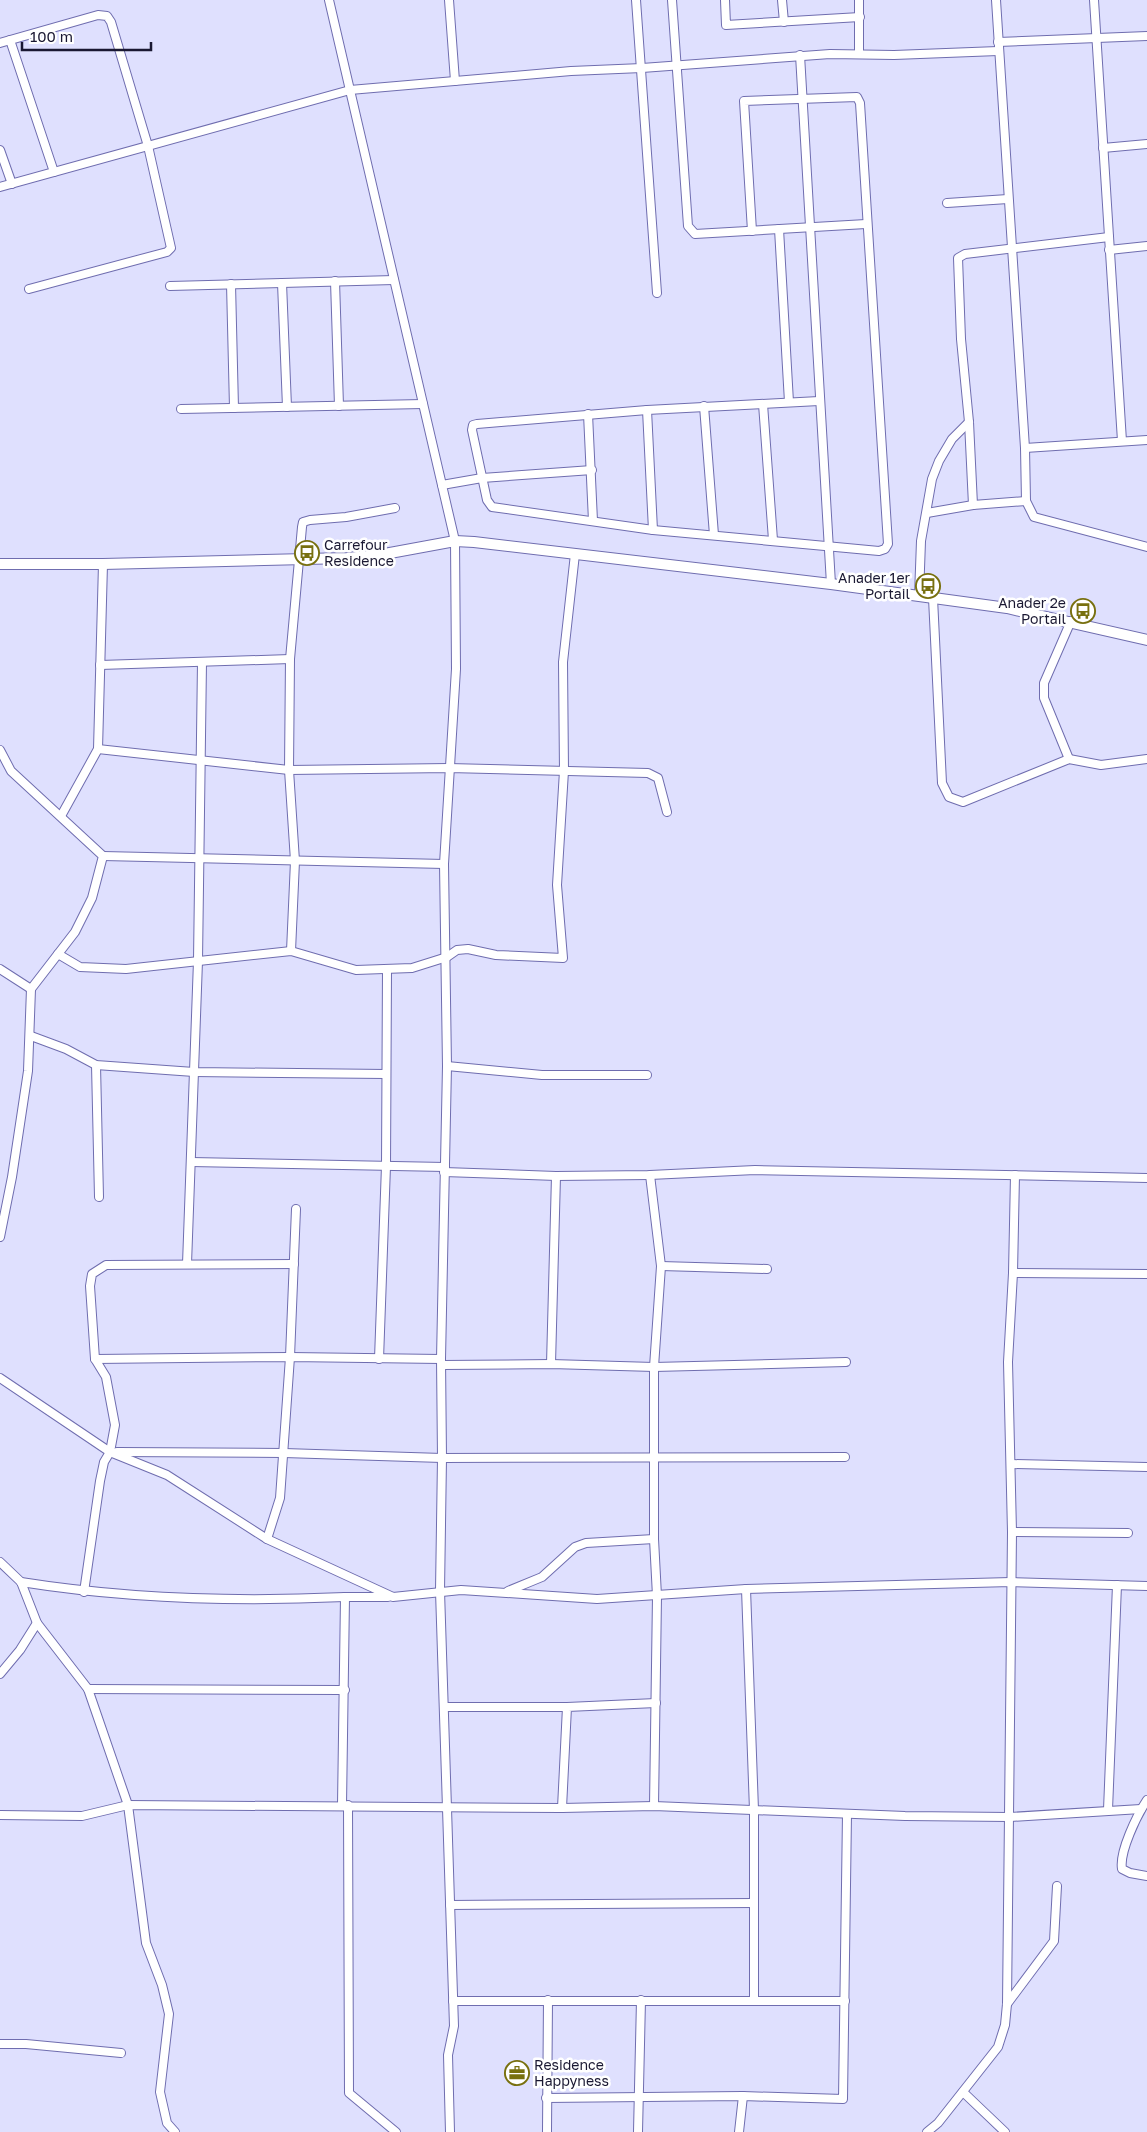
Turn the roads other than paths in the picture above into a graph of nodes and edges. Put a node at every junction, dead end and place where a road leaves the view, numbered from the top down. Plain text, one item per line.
1 (329, 0) edge
2 (449, 0) edge
3 (636, 0) edge
4 (672, 0) edge
5 (725, 0) edge
6 (782, 0) edge
7 (858, 0) edge
8 (996, 0) edge
9 (1094, 0) edge
10 (860, 17) junction
11 (784, 22) junction
12 (1147, 36) edge
13 (1095, 38) junction
14 (10, 40) junction
15 (998, 42) junction
16 (0, 43) edge
17 (998, 51) junction
18 (859, 54) junction
19 (800, 56) junction
20 (676, 66) junction
21 (642, 68) junction
22 (455, 81) junction
23 (350, 90) junction
24 (802, 98) junction
25 (1147, 144) edge
26 (148, 146) junction
27 (1103, 148) junction
28 (0, 150) edge
29 (54, 172) junction
30 (12, 184) junction
31 (0, 187) edge
32 (1008, 199) junction
33 (947, 203) dead end
34 (866, 224) junction
35 (808, 227) junction
36 (779, 229) junction
37 (752, 231) junction
38 (1109, 237) junction
39 (1147, 246) edge
40 (1010, 249) junction
41 (1109, 250) junction
42 (394, 280) junction
43 (335, 282) junction
44 (282, 283) junction
45 (231, 284) junction
46 (170, 286) dead end
47 (29, 289) dead end
48 (657, 293) dead end
49 (819, 401) junction
50 (789, 402) junction
51 (423, 404) junction
52 (763, 404) junction
53 (339, 406) junction
54 (704, 406) junction
55 (287, 407) junction
56 (234, 408) junction
57 (180, 410) dead end
58 (647, 410) junction
59 (588, 414) junction
60 (969, 422) junction
61 (1147, 440) edge
62 (1122, 441) junction
63 (1025, 448) junction
64 (592, 470) junction
65 (482, 478) junction
66 (442, 485) junction
67 (1026, 501) junction
68 (973, 504) junction
69 (395, 508) dead end
70 (927, 513) junction
71 (593, 521) junction
72 (653, 530) junction
73 (714, 535) junction
74 (773, 540) junction
75 (455, 541) junction
76 (1147, 547) edge
77 (829, 548) junction
78 (575, 554) junction
79 (300, 560) junction
80 (0, 564) edge
81 (103, 564) junction
82 (831, 584) junction
83 (919, 596) junction
84 (934, 598) junction
85 (1071, 621) junction
86 (1147, 640) edge
87 (290, 660) junction
88 (202, 662) junction
89 (100, 665) junction
90 (98, 749) junction
91 (0, 750) edge
92 (1069, 759) junction
93 (1147, 759) edge
94 (200, 760) junction
95 (449, 768) junction
96 (290, 770) junction
97 (564, 771) junction
98 (667, 812) dead end
99 (61, 816) junction
100 (103, 856) junction
101 (199, 858) junction
102 (295, 860) junction
103 (444, 864) junction
104 (291, 951) junction
105 (58, 954) junction
106 (447, 957) junction
107 (198, 961) junction
108 (0, 970) edge
109 (387, 970) junction
110 (31, 989) junction
111 (31, 1036) junction
112 (96, 1065) junction
113 (447, 1066) junction
114 (194, 1072) junction
115 (386, 1074) junction
116 (647, 1075) dead end
117 (191, 1162) junction
118 (386, 1166) junction
119 (444, 1170) junction
120 (650, 1175) junction
121 (1015, 1175) junction
122 (556, 1176) junction
123 (1147, 1178) edge
124 (99, 1197) dead end
125 (296, 1209) dead end
126 (0, 1237) edge
127 (187, 1264) junction
128 (294, 1264) junction
129 (661, 1266) junction
130 (767, 1269) dead end
131 (1013, 1273) junction
132 (1147, 1274) edge
133 (290, 1357) junction
134 (95, 1359) junction
135 (379, 1359) junction
136 (441, 1362) junction
137 (846, 1362) dead end
138 (551, 1364) junction
139 (654, 1367) junction
140 (0, 1378) edge
141 (110, 1452) junction
142 (284, 1453) junction
143 (845, 1457) dead end
144 (442, 1458) junction
145 (653, 1458) junction
146 (1011, 1464) junction
147 (1147, 1466) edge
148 (1012, 1532) junction
149 (1128, 1533) dead end
150 (267, 1539) junction
151 (654, 1539) junction
152 (0, 1562) edge
153 (21, 1582) junction
154 (1011, 1582) junction
155 (1117, 1585) junction
156 (1147, 1586) edge
157 (746, 1589) junction
158 (440, 1591) junction
159 (84, 1592) junction
160 (506, 1592) junction
161 (657, 1596) junction
162 (346, 1597) junction
163 (393, 1597) junction
164 (37, 1623) junction
165 (0, 1674) edge
166 (88, 1689) junction
167 (345, 1690) junction
168 (656, 1703) junction
169 (444, 1707) junction
170 (567, 1708) junction
171 (1147, 1800) edge
172 (128, 1805) junction
173 (345, 1805) junction
174 (654, 1806) junction
175 (446, 1807) junction
176 (562, 1808) junction
177 (1141, 1809) junction
178 (754, 1810) junction
179 (1108, 1810) junction
180 (847, 1814) junction
181 (0, 1815) edge
182 (1010, 1817) junction
183 (1147, 1876) edge
184 (1057, 1886) dead end
185 (754, 1903) junction
186 (450, 1905) junction
187 (548, 2000) junction
188 (641, 2000) junction
189 (754, 2000) junction
190 (453, 2001) junction
191 (845, 2001) junction
192 (1007, 2004) junction
193 (0, 2044) edge
194 (121, 2053) dead end
195 (963, 2092) junction
196 (743, 2096) junction
197 (640, 2097) junction
198 (546, 2098) junction
199 (176, 2132) edge
200 (396, 2132) edge
201 (450, 2132) edge
202 (547, 2132) edge
203 (638, 2132) edge
204 (740, 2132) edge
205 (927, 2132) edge
206 (1005, 2132) edge

1 - 23 street
2 - 22 street
3 - 21 street
4 - 20 street
5 - 11 street
6 - 11 street
7 - 10 street
8 - 15 street
9 - 13 street
10 - 11 street
10 - 18 street
12 - 13 street
13 - 15 street
13 - 27 street
14 - 16 street
14 - 26 street
14 - 29 street
15 - 17 street
17 - 18 street
17 - 32 street
18 - 19 street
19 - 20 street
19 - 24 street
20 - 21 street
20 - 37 street
21 - 22 street
21 - 48 street
22 - 23 street
23 - 26 street
23 - 42 street
24 - 34 street
24 - 35 street
24 - 37 street
25 - 27 street
26 - 29 street
26 - 47 street
27 - 38 street
28 - 30 street
29 - 30 street
30 - 31 street
32 - 33 street
32 - 40 street
34 - 35 street
34 - 77 street
35 - 36 street
35 - 49 street
36 - 37 street
36 - 50 street
38 - 40 street
38 - 41 street
39 - 41 street
40 - 60 street
40 - 63 street
41 - 62 street
42 - 43 street
42 - 51 street
43 - 44 street
43 - 53 street
44 - 45 street
44 - 55 street
45 - 46 street
45 - 56 street
49 - 50 street
49 - 77 street
50 - 52 street
51 - 53 street
51 - 66 street
52 - 54 street
52 - 74 street
53 - 55 street
54 - 58 street
54 - 73 street
55 - 56 street
56 - 57 street
58 - 59 street
58 - 72 street
59 - 64 street
59 - 65 street
60 - 68 street
60 - 70 street
61 - 62 street
62 - 63 street
63 - 67 street
64 - 65 street
64 - 71 street
65 - 66 street
65 - 71 street
66 - 75 street
67 - 68 street
67 - 76 street
68 - 70 street
69 - 79 street
70 - 83 street
71 - 72 street
72 - 73 street
73 - 74 street
74 - 77 street
75 - 78 street
75 - 79 street
75 - 95 street
77 - 82 street
78 - 82 street
78 - 97 street
79 - 81 street
79 - 87 street
80 - 81 street
81 - 89 street
82 - 83 street
83 - 84 street
84 - 85 street
84 - 92 street
85 - 86 street
85 - 92 street
87 - 88 street
87 - 96 street
88 - 89 street
88 - 94 street
89 - 90 street
90 - 94 street
90 - 99 street
91 - 99 street
92 - 93 street
94 - 96 street
94 - 101 street
95 - 96 street
95 - 97 street
95 - 103 street
96 - 102 street
97 - 98 street
97 - 106 street
99 - 100 street
100 - 101 street
100 - 105 street
101 - 102 street
101 - 107 street
102 - 103 street
102 - 104 street
103 - 106 street
104 - 107 street
104 - 109 street
105 - 107 street
105 - 110 street
106 - 109 street
106 - 113 street
107 - 114 street
108 - 110 street
109 - 115 street
110 - 111 street
111 - 112 street
111 - 126 street
112 - 114 street
112 - 124 street
113 - 116 street
113 - 119 street
114 - 115 street
114 - 117 street
115 - 118 street
117 - 118 street
117 - 127 street
118 - 119 street
118 - 135 street
119 - 122 street
119 - 136 street
120 - 121 street
120 - 122 street
120 - 129 street
121 - 123 street
121 - 131 street
122 - 138 street
125 - 128 street
127 - 128 street
127 - 134 street
128 - 133 street
129 - 130 street
129 - 139 street
131 - 132 street
131 - 146 street
133 - 134 street
133 - 135 street
133 - 142 street
134 - 141 street
135 - 136 street
136 - 138 street
136 - 144 street
137 - 139 street
138 - 139 street
139 - 145 street
140 - 141 street
141 - 142 street
141 - 150 street
141 - 159 street
142 - 144 street
142 - 150 street
143 - 145 street
144 - 145 street
144 - 158 street
145 - 151 street
146 - 147 street
146 - 148 street
148 - 149 street
148 - 154 street
150 - 163 street
151 - 160 street
151 - 161 street
152 - 153 street
153 - 159 street
153 - 164 street
154 - 155 street
154 - 157 street
154 - 182 street
155 - 156 street
155 - 179 street
157 - 161 street
157 - 178 street
158 - 160 street
158 - 163 street
158 - 169 street
159 - 162 street
160 - 161 street
161 - 168 street
162 - 163 street
162 - 167 street
164 - 165 street
164 - 166 street
166 - 167 street
166 - 172 street
167 - 173 street
168 - 170 street
168 - 174 street
169 - 170 street
169 - 175 street
170 - 176 street
171 - 177 street
172 - 173 street
172 - 181 street
172 - 199 street
173 - 175 street
173 - 200 street
174 - 176 street
174 - 178 street
175 - 176 street
175 - 186 street
177 - 179 street
177 - 183 street
178 - 180 street
178 - 185 street
179 - 182 street
180 - 182 street
180 - 191 street
182 - 192 street
184 - 192 street
185 - 186 street
185 - 189 street
186 - 190 street
187 - 188 street
187 - 190 street
187 - 198 street
188 - 189 street
188 - 197 street
189 - 191 street
190 - 201 street
191 - 196 street
192 - 195 street
193 - 194 street
195 - 205 street
195 - 206 street
196 - 197 street
196 - 204 street
197 - 198 street
197 - 203 street
198 - 202 street

